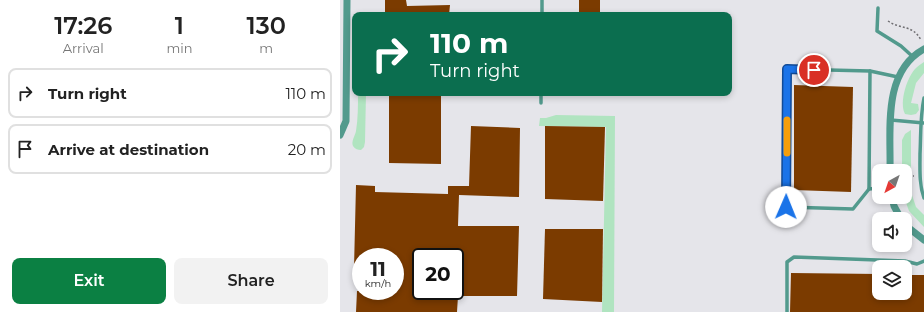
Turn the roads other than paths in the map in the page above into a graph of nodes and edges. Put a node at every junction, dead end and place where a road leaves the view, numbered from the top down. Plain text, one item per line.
1 (347, 0) edge
2 (542, 0) edge
3 (878, 8) dead end
4 (542, 12) edge
5 (924, 49) edge
6 (912, 56) junction
7 (870, 71) junction
8 (898, 77) junction
9 (541, 96) edge
10 (924, 98) edge
11 (541, 103) dead end
12 (891, 120) junction
13 (922, 123) edge
14 (340, 135) edge
15 (890, 164) edge
16 (869, 189) junction
17 (872, 189) edge
18 (924, 198) edge
19 (912, 231) edge
20 (924, 240) edge
21 (924, 261) edge
22 (787, 312) edge

1 - 14 street
2 - 4 lane
3 - 6 lane
5 - 6 street
6 - 8 street
7 - 8 lane
7 - 16 lane
7 - 16 lane
8 - 12 street
9 - 11 lane
10 - 13 lane
12 - 13 lane
12 - 15 street
13 - 18 lane
16 - 17 lane
19 - 20 street
21 - 22 lane

